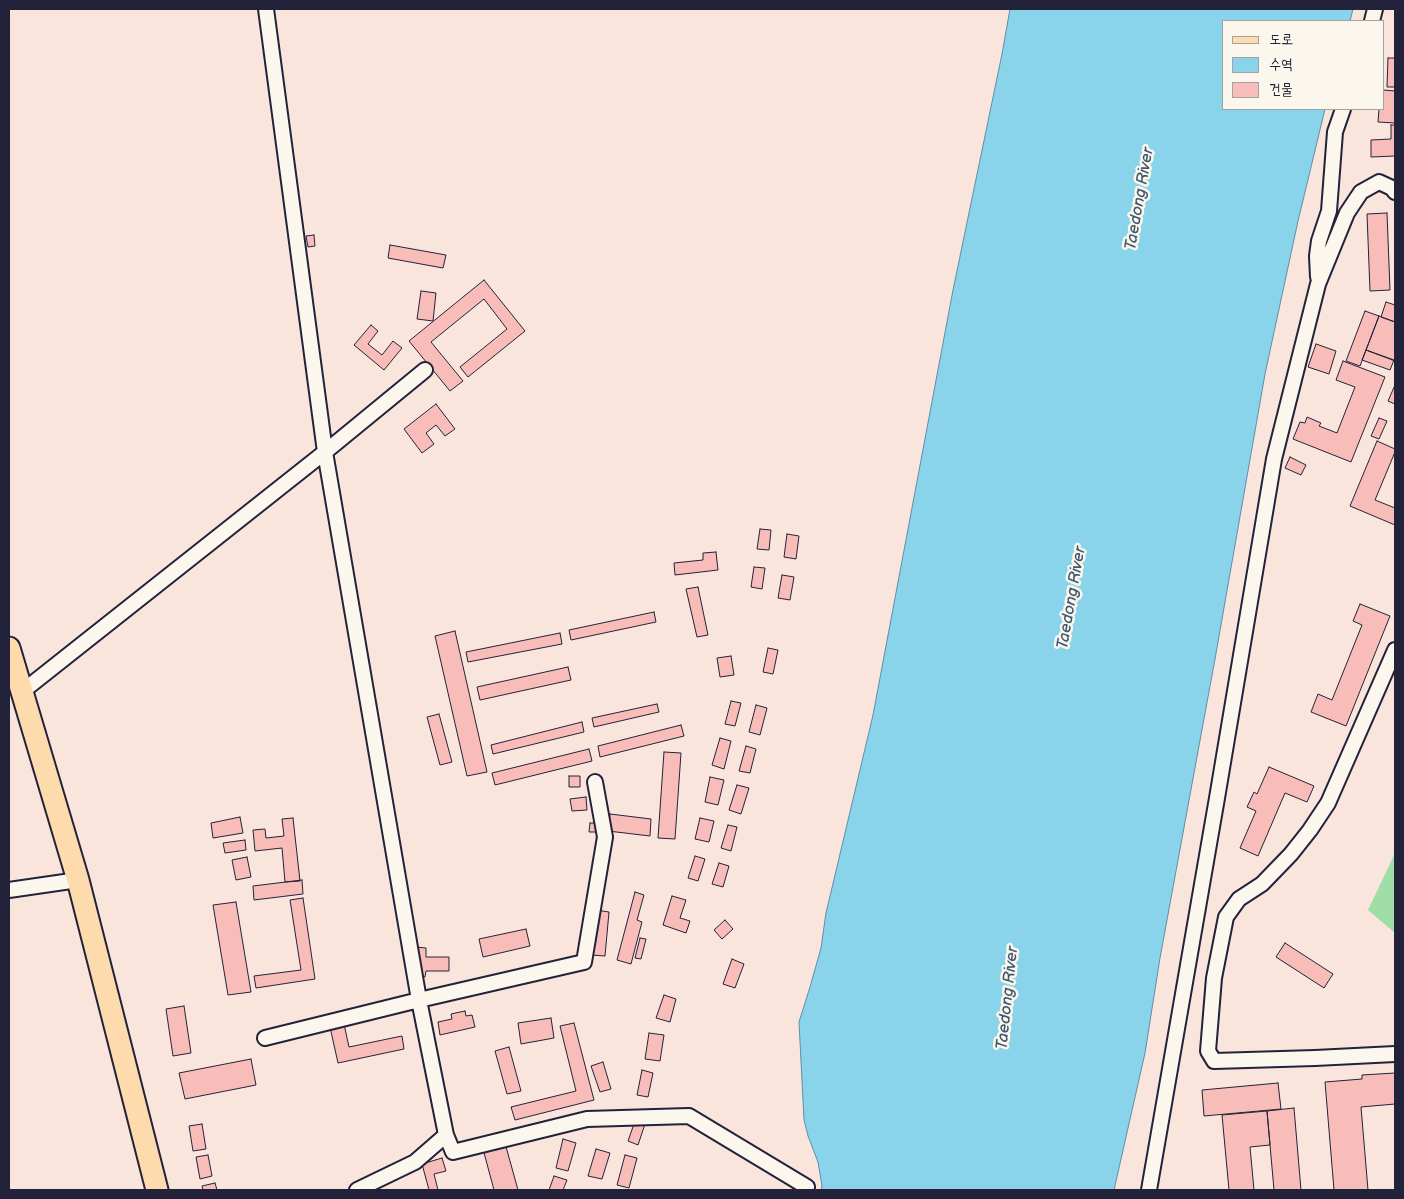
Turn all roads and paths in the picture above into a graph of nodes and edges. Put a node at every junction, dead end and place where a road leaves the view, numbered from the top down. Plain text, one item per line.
1 (266, 9) edge
2 (1343, 110) edge
3 (1395, 192) edge
4 (1318, 284) junction
5 (424, 370) dead end
6 (325, 452) junction
7 (9, 648) edge
8 (1395, 650) edge
9 (23, 691) junction
10 (595, 782) dead end
11 (78, 880) junction
12 (9, 890) edge
13 (419, 1000) junction
14 (265, 1038) dead end
15 (1395, 1054) edge
16 (446, 1135) junction
17 (807, 1187) dead end
18 (157, 1190) edge
19 (357, 1190) edge
20 (1148, 1190) edge

1 - 6 street
2 - 4 street
3 - 4 street
4 - 20 street
5 - 6 street
6 - 9 street
6 - 13 street
7 - 9 main road
8 - 15 street
9 - 11 main road
10 - 13 street
11 - 12 street
11 - 18 main road
13 - 14 street
13 - 16 street
16 - 17 street
16 - 19 street

